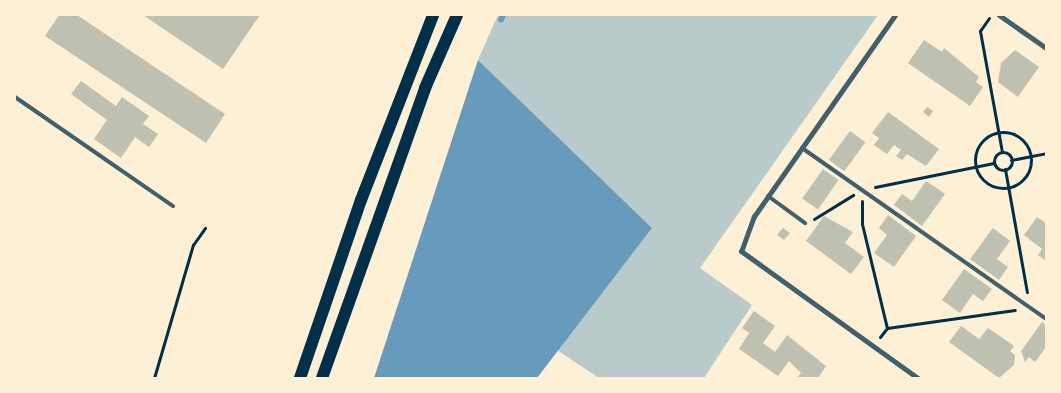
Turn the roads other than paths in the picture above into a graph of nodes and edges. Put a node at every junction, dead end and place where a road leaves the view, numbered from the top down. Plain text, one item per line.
1 (433, 15) edge
2 (457, 15) edge
3 (895, 15) edge
4 (999, 15) edge
5 (1046, 48) edge
6 (15, 97) edge
7 (802, 148) junction
8 (768, 196) junction
9 (173, 206) dead end
10 (805, 223) road end
11 (1046, 319) edge
12 (300, 378) edge
13 (322, 378) edge
14 (918, 378) edge

1 - 12 main road
2 - 13 main road
3 - 7 street
4 - 5 street
6 - 9 lane
7 - 8 street
7 - 11 lane
8 - 10 lane
8 - 14 street

